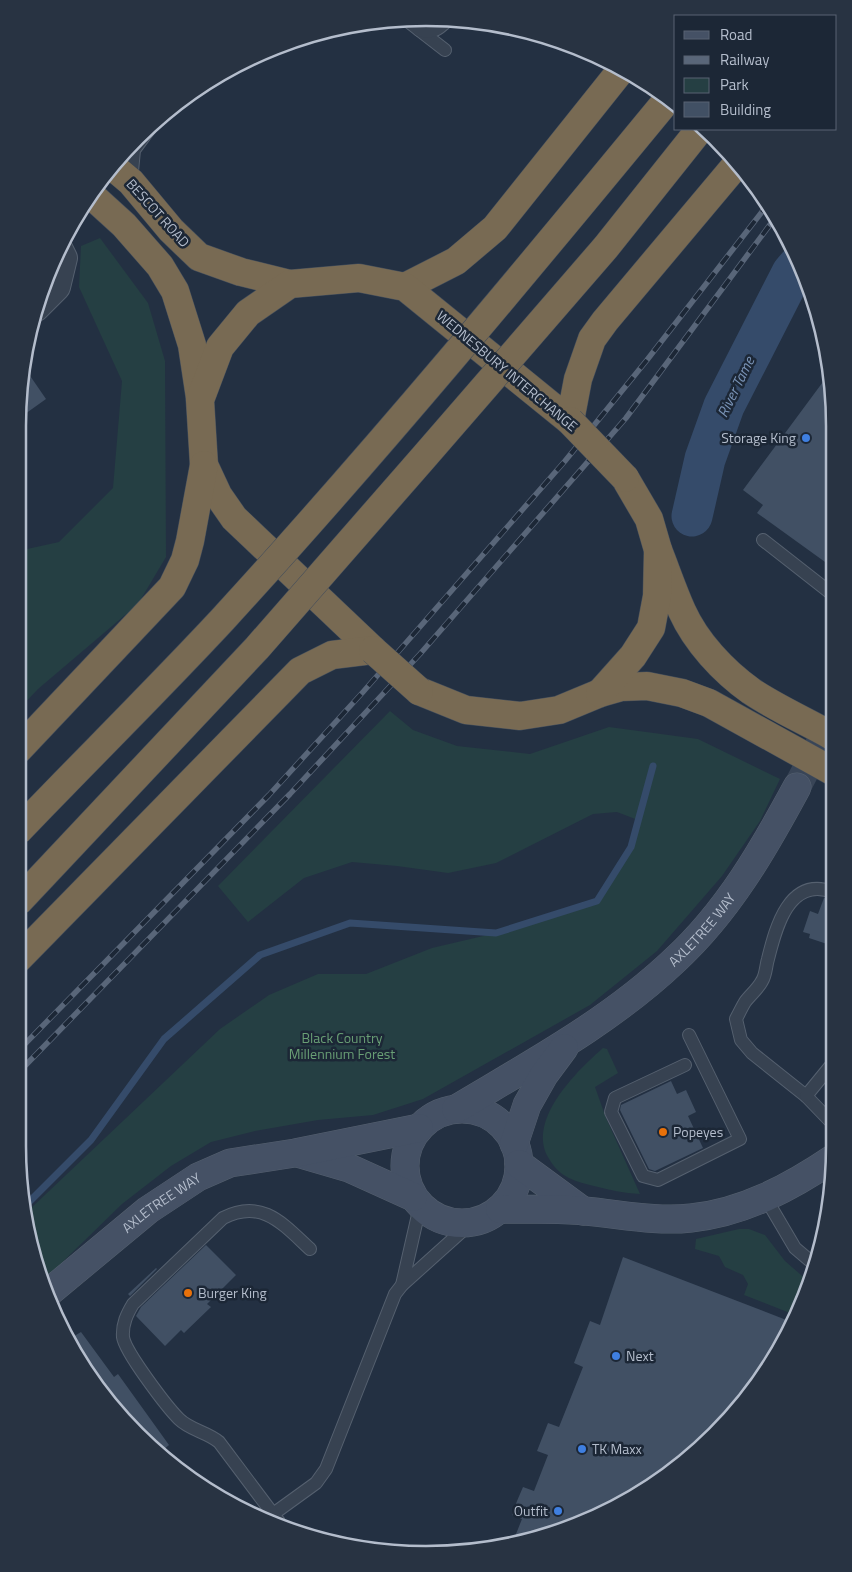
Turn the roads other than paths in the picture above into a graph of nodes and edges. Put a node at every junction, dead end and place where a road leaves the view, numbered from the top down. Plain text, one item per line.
1 (414, 26) edge
2 (441, 27) edge
3 (419, 30) junction
4 (445, 50) dead end
5 (617, 75) edge
6 (663, 105) edge
7 (697, 132) edge
8 (131, 155) edge
9 (732, 169) edge
10 (122, 174) edge
11 (97, 200) edge
12 (124, 225) junction
13 (60, 265) edge
14 (290, 284) junction
15 (405, 287) junction
16 (48, 296) edge
17 (200, 400) junction
18 (570, 421) junction
19 (204, 465) junction
20 (764, 540) dead end
21 (658, 550) junction
22 (826, 589) edge
23 (372, 650) junction
24 (600, 693) junction
25 (826, 733) edge
26 (26, 741) edge
27 (826, 768) edge
28 (797, 787) tunnel mouth
29 (26, 823) edge
30 (826, 889) edge
31 (26, 893) edge
32 (26, 951) edge
33 (689, 1035) dead end
34 (570, 1039) junction
35 (685, 1065) dead end
36 (826, 1072) edge
37 (806, 1096) junction
38 (456, 1109) junction
39 (826, 1116) edge
40 (419, 1128) junction
41 (295, 1152) junction
42 (517, 1154) junction
43 (825, 1163) edge
44 (765, 1197) junction
45 (417, 1202) junction
46 (500, 1209) junction
47 (583, 1211) junction
48 (471, 1223) junction
49 (310, 1249) dead end
50 (809, 1260) edge
51 (402, 1285) junction
52 (53, 1289) edge
53 (271, 1514) edge
54 (276, 1516) edge

1 - 3 lane
2 - 3 lane
3 - 4 lane
5 - 15 highway
6 - 29 highway, bridge
7 - 31 highway, bridge
8 - 10 lane
9 - 18 highway
10 - 12 highway
10 - 14 highway, BESCOT ROAD
11 - 12 highway
12 - 17 highway
13 - 16 street
14 - 15 highway, WEDNESBURY INTERCHANGE
14 - 17 highway, WEDNESBURY INTERCHANGE
15 - 18 highway, WEDNESBURY INTERCHANGE
17 - 19 highway, WEDNESBURY INTERCHANGE
18 - 21 highway, WEDNESBURY INTERCHANGE, bridge
19 - 23 highway, WEDNESBURY INTERCHANGE
19 - 26 highway
20 - 22 lane
21 - 24 highway, WEDNESBURY INTERCHANGE
21 - 25 highway
23 - 24 highway, WEDNESBURY INTERCHANGE, bridge
23 - 32 highway
24 - 27 highway
28 - 34 street, AXLETREE WAY
30 - 37 lane
33 - 35 lane
34 - 38 street, AXLETREE WAY
34 - 42 street, AXLETREE WAY
36 - 37 lane
37 - 39 lane
38 - 40 street
38 - 42 street
40 - 41 street, AXLETREE WAY
40 - 45 street
41 - 45 street, AXLETREE WAY
41 - 52 street, AXLETREE WAY
42 - 46 street
42 - 47 street
43 - 44 street
44 - 47 street
44 - 50 lane
45 - 48 street
45 - 51 lane
46 - 47 street
46 - 48 street
48 - 51 lane
49 - 53 lane
51 - 54 lane

